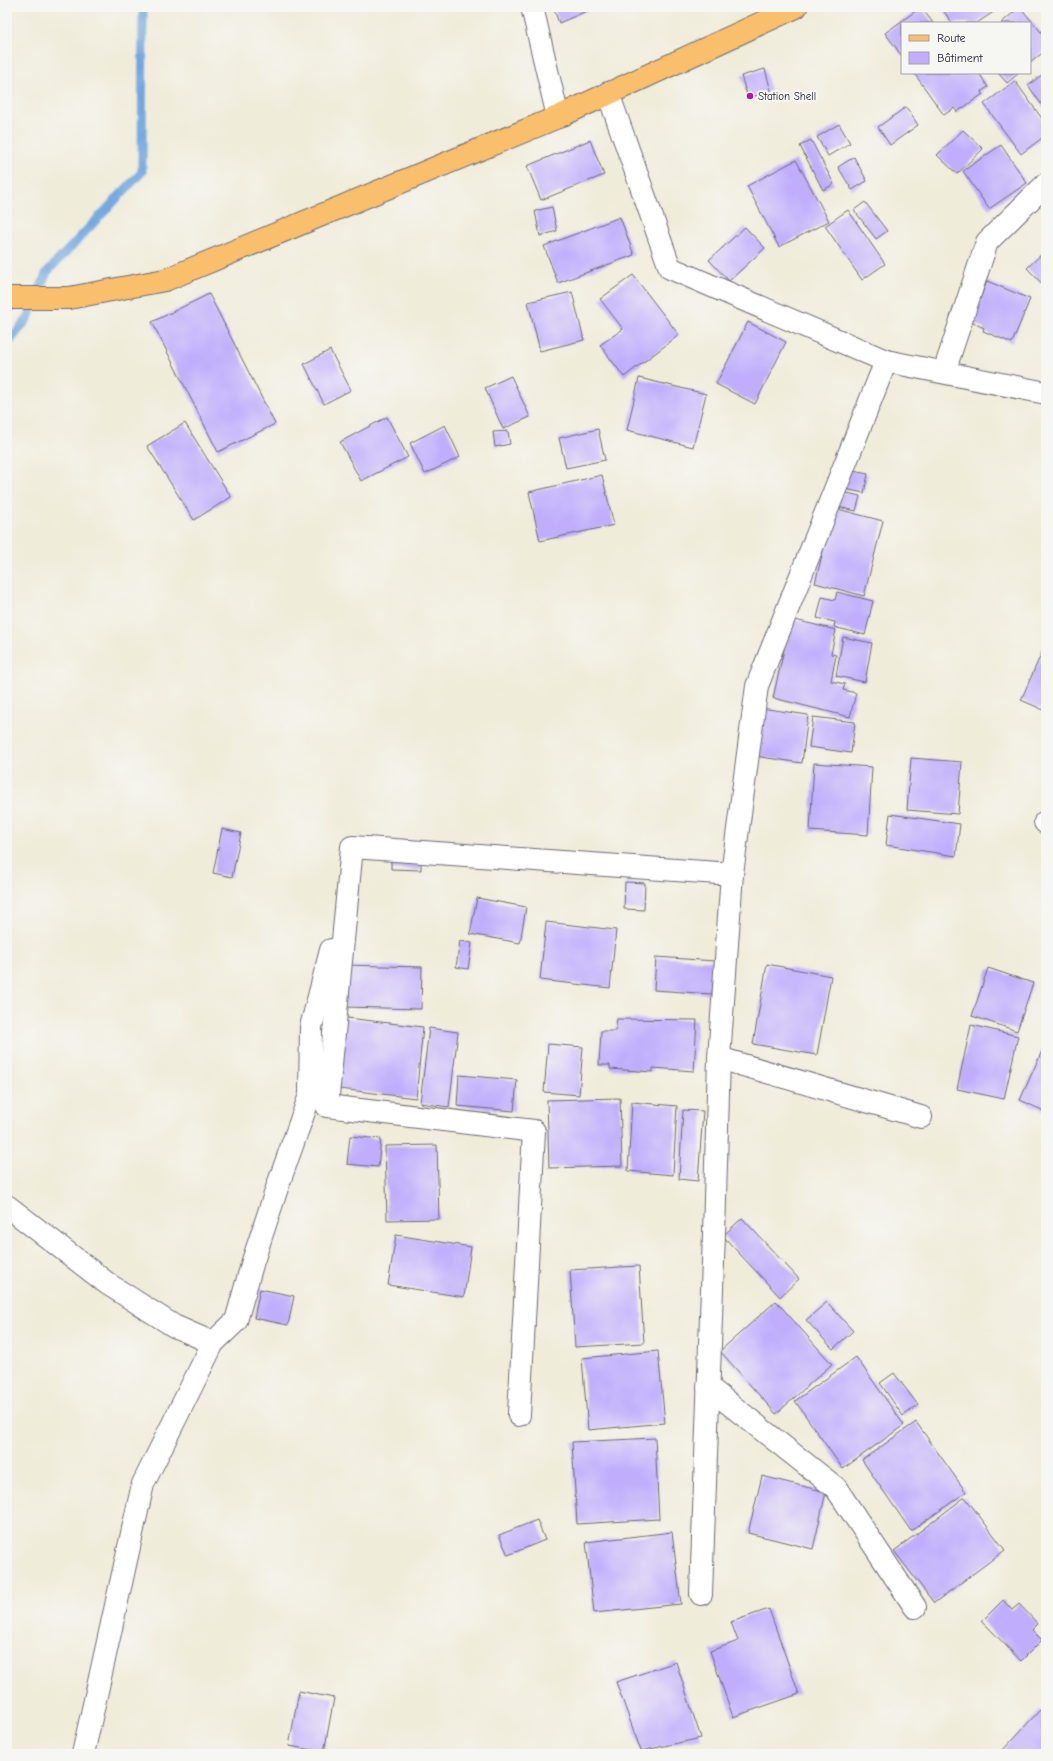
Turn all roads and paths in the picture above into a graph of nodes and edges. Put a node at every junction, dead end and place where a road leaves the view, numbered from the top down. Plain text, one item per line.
1 (532, 7) edge
2 (796, 7) edge
3 (608, 93) junction
4 (558, 117) junction
5 (1046, 184) edge
6 (7, 298) edge
7 (886, 361) junction
8 (944, 372) junction
9 (1046, 392) edge
10 (732, 874) junction
11 (343, 938) junction
12 (719, 1058) junction
13 (921, 1117) dead end
14 (7, 1206) edge
15 (213, 1343) junction
16 (708, 1387) junction
17 (519, 1415) dead end
18 (701, 1594) dead end
19 (915, 1607) dead end
20 (83, 1754) edge

1 - 4 street
2 - 3 main road
3 - 4 main road
3 - 7 street
4 - 6 main road
5 - 8 street
7 - 8 street
7 - 10 street
8 - 9 street
10 - 11 street
10 - 12 street
11 - 15 street
11 - 17 street
12 - 13 street
12 - 16 street
14 - 15 street
15 - 20 street
16 - 18 street
16 - 19 street

